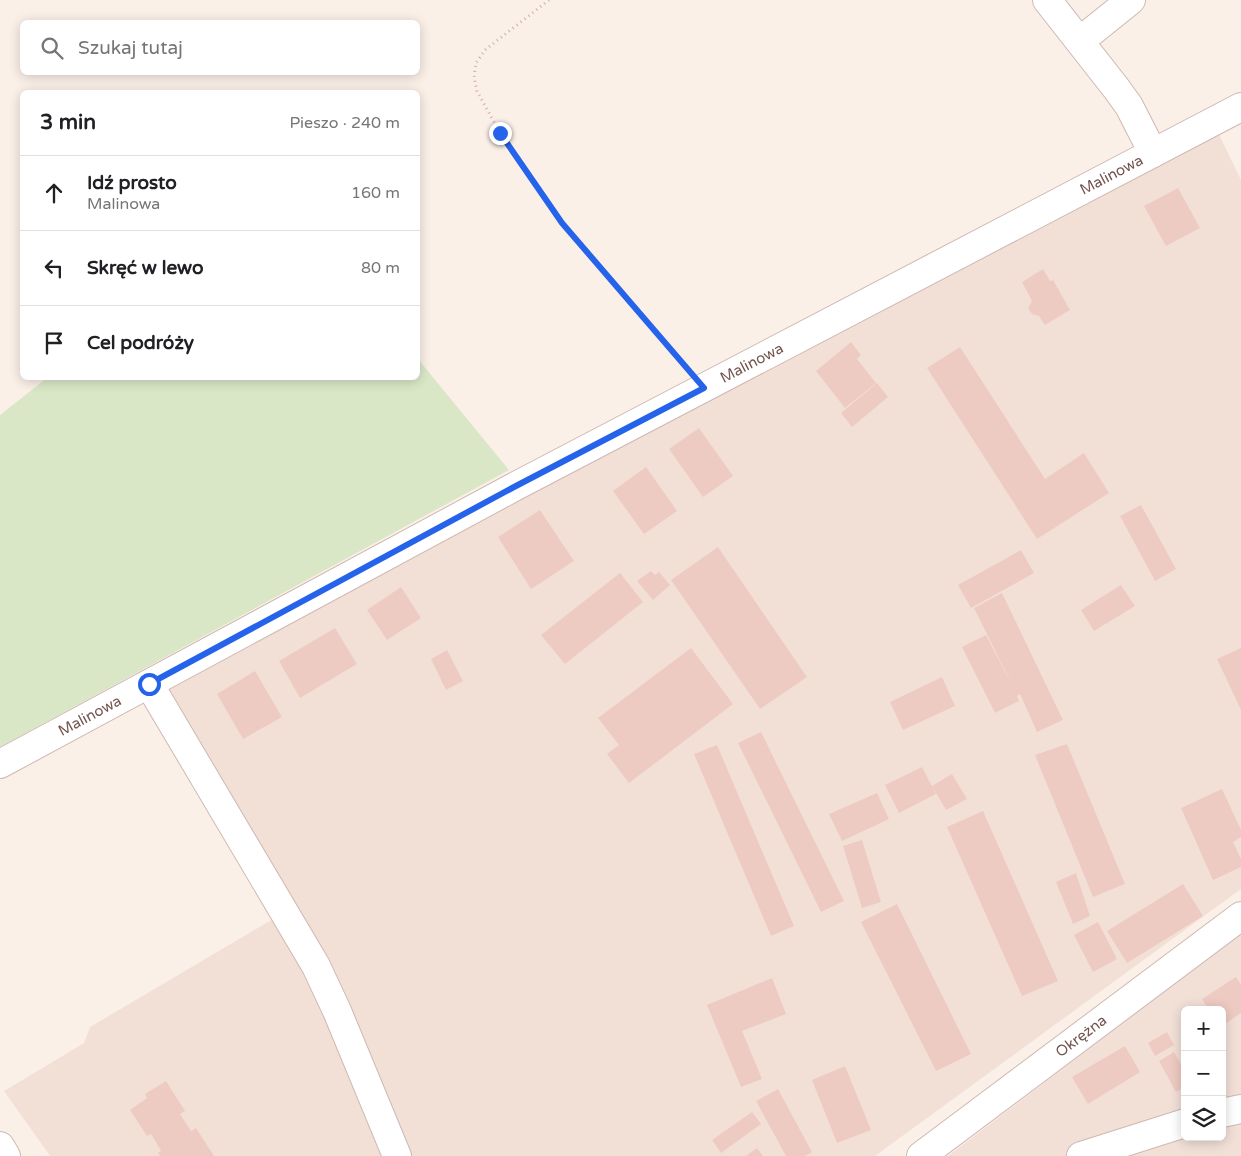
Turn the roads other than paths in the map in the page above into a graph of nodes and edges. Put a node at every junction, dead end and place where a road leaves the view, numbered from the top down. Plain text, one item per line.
1 (1047, 0) edge
2 (1131, 0) edge
3 (1080, 41) junction
4 (1241, 107) edge
5 (1153, 153) junction
6 (149, 684) junction
7 (0, 764) edge
8 (1241, 916) edge
9 (1241, 1109) edge
10 (1226, 1113) edge
11 (1181, 1124) edge
12 (0, 1146) edge
13 (6, 1156) edge
14 (397, 1156) edge
15 (921, 1156) edge
16 (1081, 1156) edge

1 - 3 street
2 - 3 street
3 - 5 street
4 - 5 street, Malinowa
5 - 6 street, Malinowa
6 - 7 street, Malinowa
6 - 14 street
8 - 15 street, Okrężna
9 - 10 street
11 - 16 street
12 - 13 street

